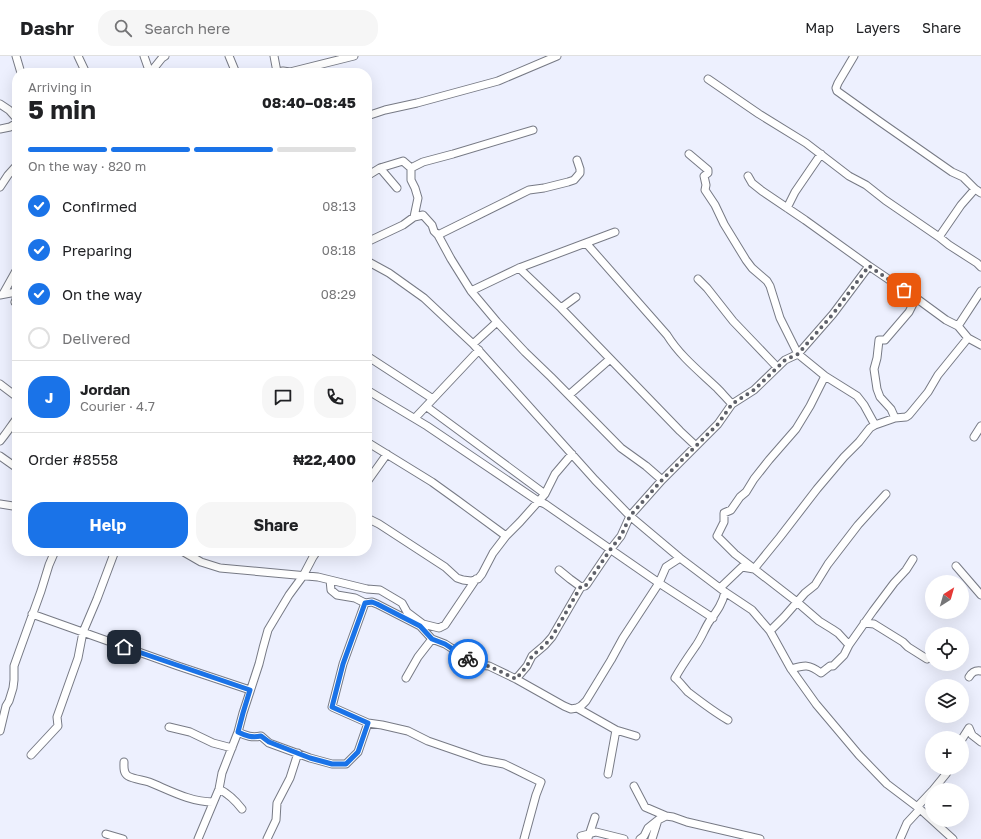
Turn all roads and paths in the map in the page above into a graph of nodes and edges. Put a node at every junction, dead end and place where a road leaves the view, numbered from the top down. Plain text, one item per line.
1 (16, 56) edge
2 (78, 56) edge
3 (144, 56) edge
4 (165, 56) edge
5 (229, 56) edge
6 (274, 56) edge
7 (354, 56) edge
8 (557, 56) edge
9 (854, 56) edge
10 (333, 59) edge
11 (20, 68) edge
12 (84, 68) edge
13 (148, 68) edge
14 (154, 68) edge
15 (234, 68) edge
16 (275, 68) edge
17 (303, 68) edge
18 (708, 79) dead end
19 (0, 104) edge
20 (12, 113) edge
21 (372, 114) edge
22 (12, 126) edge
23 (0, 129) edge
24 (533, 130) dead end
25 (689, 154) dead end
26 (821, 154) junction
27 (577, 160) dead end
28 (380, 168) junction
29 (411, 168) junction
30 (12, 170) edge
31 (372, 173) edge
32 (748, 176) dead end
33 (3, 178) edge
34 (0, 187) edge
35 (397, 188) dead end
36 (978, 191) edge
37 (787, 208) junction
38 (414, 217) junction
39 (615, 232) dead end
40 (438, 235) junction
41 (939, 237) junction
42 (372, 240) edge
43 (586, 243) junction
44 (372, 264) edge
45 (869, 266) junction
46 (981, 267) edge
47 (519, 268) junction
48 (12, 277) edge
49 (698, 278) dead end
50 (471, 291) junction
51 (981, 291) edge
52 (12, 293) edge
53 (2, 294) edge
54 (576, 297) dead end
55 (916, 298) junction
56 (561, 308) junction
57 (498, 322) junction
58 (958, 326) junction
59 (968, 338) junction
60 (473, 344) junction
61 (981, 346) edge
62 (479, 350) junction
63 (798, 354) junction
64 (372, 359) edge
65 (610, 359) junction
66 (777, 367) junction
67 (824, 376) junction
68 (0, 384) edge
69 (12, 393) edge
70 (372, 393) edge
71 (569, 395) junction
72 (433, 399) junction
73 (732, 404) junction
74 (427, 407) junction
75 (414, 418) junction
76 (895, 418) junction
77 (12, 425) edge
78 (875, 425) junction
79 (981, 426) edge
80 (974, 437) dead end
81 (0, 441) edge
82 (372, 445) edge
83 (696, 446) junction
84 (387, 454) junction
85 (572, 454) junction
86 (0, 456) edge
87 (12, 464) edge
88 (372, 475) edge
89 (662, 480) junction
90 (545, 494) junction
91 (886, 494) dead end
92 (538, 501) junction
93 (1, 505) edge
94 (12, 507) edge
95 (630, 516) junction
96 (372, 520) edge
97 (506, 536) junction
98 (610, 550) junction
99 (53, 556) edge
100 (113, 556) edge
101 (191, 556) edge
102 (314, 556) edge
103 (680, 558) junction
104 (913, 559) dead end
105 (956, 566) dead end
106 (754, 569) junction
107 (559, 570) dead end
108 (303, 576) junction
109 (476, 579) junction
110 (330, 580) junction
111 (659, 583) junction
112 (581, 586) junction
113 (367, 589) junction
114 (722, 590) junction
115 (981, 595) edge
116 (797, 602) junction
117 (368, 603) junction
118 (32, 614) junction
119 (713, 618) junction
120 (864, 623) junction
121 (445, 624) junction
122 (770, 631) junction
123 (83, 632) junction
124 (434, 639) junction
125 (849, 645) junction
126 (925, 658) edge
127 (791, 669) junction
128 (981, 671) edge
129 (970, 677) dead end
130 (406, 678) dead end
131 (516, 679) junction
132 (250, 690) junction
133 (0, 700) edge
134 (6, 706) junction
135 (577, 708) junction
136 (728, 720) dead end
137 (368, 723) junction
138 (169, 727) dead end
139 (616, 730) junction
140 (0, 731) edge
141 (967, 731) edge
142 (238, 732) junction
143 (636, 736) dead end
144 (981, 742) edge
145 (232, 748) junction
146 (298, 753) junction
147 (31, 755) dead end
148 (124, 762) dead end
149 (608, 774) dead end
150 (945, 775) edge
151 (938, 783) edge
152 (634, 786) dead end
153 (219, 789) junction
154 (925, 799) edge
155 (213, 802) junction
156 (242, 808) dead end
157 (918, 808) junction
158 (666, 816) junction
159 (595, 817) dead end
160 (658, 820) junction
161 (106, 834) dead end
162 (581, 836) dead end
163 (589, 837) edge
164 (122, 839) edge
165 (198, 839) edge
166 (267, 839) edge
167 (524, 839) edge
168 (624, 839) edge
169 (640, 839) edge
170 (652, 839) edge
171 (760, 839) edge
172 (900, 839) edge
173 (952, 839) edge

1 - 11 street
2 - 12 street
3 - 13 street
4 - 14 street
5 - 15 street
6 - 16 street
7 - 10 street
8 - 21 street
9 - 36 street
10 - 17 street
18 - 26 street
19 - 20 street
22 - 23 street
24 - 29 street
25 - 63 street
26 - 37 street
26 - 41 street
27 - 40 street
28 - 29 street
28 - 31 street
28 - 35 street
29 - 38 street
30 - 33 street
32 - 37 street
33 - 34 street
36 - 41 street
37 - 45 street
38 - 40 street
38 - 42 street
39 - 43 street
40 - 50 street
41 - 46 street
43 - 47 street
43 - 73 street
44 - 60 street
45 - 55 street
45 - 63 street
47 - 50 street
47 - 56 street
48 - 53 street
49 - 66 street
50 - 57 street
51 - 58 street
52 - 53 street
54 - 56 street
55 - 58 street
55 - 76 street
56 - 65 street
57 - 60 street
57 - 71 street
58 - 59 street
59 - 61 street
59 - 76 street
60 - 62 street
62 - 72 street
62 - 85 street
63 - 66 street
63 - 67 street
64 - 72 street
65 - 71 street
65 - 83 street
66 - 73 street
67 - 78 street
67 - 106 street
68 - 69 street
70 - 75 street
71 - 89 street
72 - 74 street
73 - 83 street
74 - 75 street
74 - 90 street
75 - 92 street
76 - 78 street
77 - 81 street
78 - 106 street
79 - 80 street
82 - 84 street
83 - 89 street
84 - 88 street
84 - 97 street
85 - 90 street
85 - 95 street
86 - 87 street
89 - 95 street
90 - 92 street
91 - 116 street
92 - 97 street
92 - 98 street
93 - 94 street
95 - 98 street
95 - 103 street
96 - 109 street
97 - 109 street
98 - 111 street
98 - 112 street
99 - 118 street
100 - 123 street
101 - 108 street
102 - 108 street
103 - 111 street
103 - 114 street
104 - 120 street
105 - 115 street
106 - 114 street
106 - 116 street
107 - 112 street
108 - 110 street
108 - 132 street
109 - 121 street
110 - 113 street
110 - 117 street
111 - 119 street
111 - 135 street
112 - 131 street
113 - 117 street
113 - 121 street
114 - 119 street
114 - 122 street
116 - 122 street
116 - 125 street
117 - 124 street
117 - 137 street
118 - 123 street
118 - 134 street
119 - 136 street
120 - 125 street
120 - 126 street
121 - 124 street
122 - 127 street
123 - 132 street
123 - 147 street
124 - 130 street
124 - 131 street
125 - 127 street
127 - 157 street
128 - 129 street
131 - 135 street
132 - 142 street
133 - 134 street
134 - 140 street
135 - 139 street
137 - 146 street
137 - 167 street
138 - 145 street
139 - 143 street
139 - 149 street
141 - 144 street
142 - 145 street
142 - 146 street
145 - 153 street
146 - 166 street
148 - 155 street
150 - 151 street
152 - 158 street
153 - 155 street
153 - 156 street
154 - 157 street
155 - 165 street
157 - 172 street
157 - 173 street
158 - 160 street
158 - 171 street
159 - 163 street
160 - 169 street
160 - 170 street
161 - 164 street
162 - 163 street
163 - 168 street

